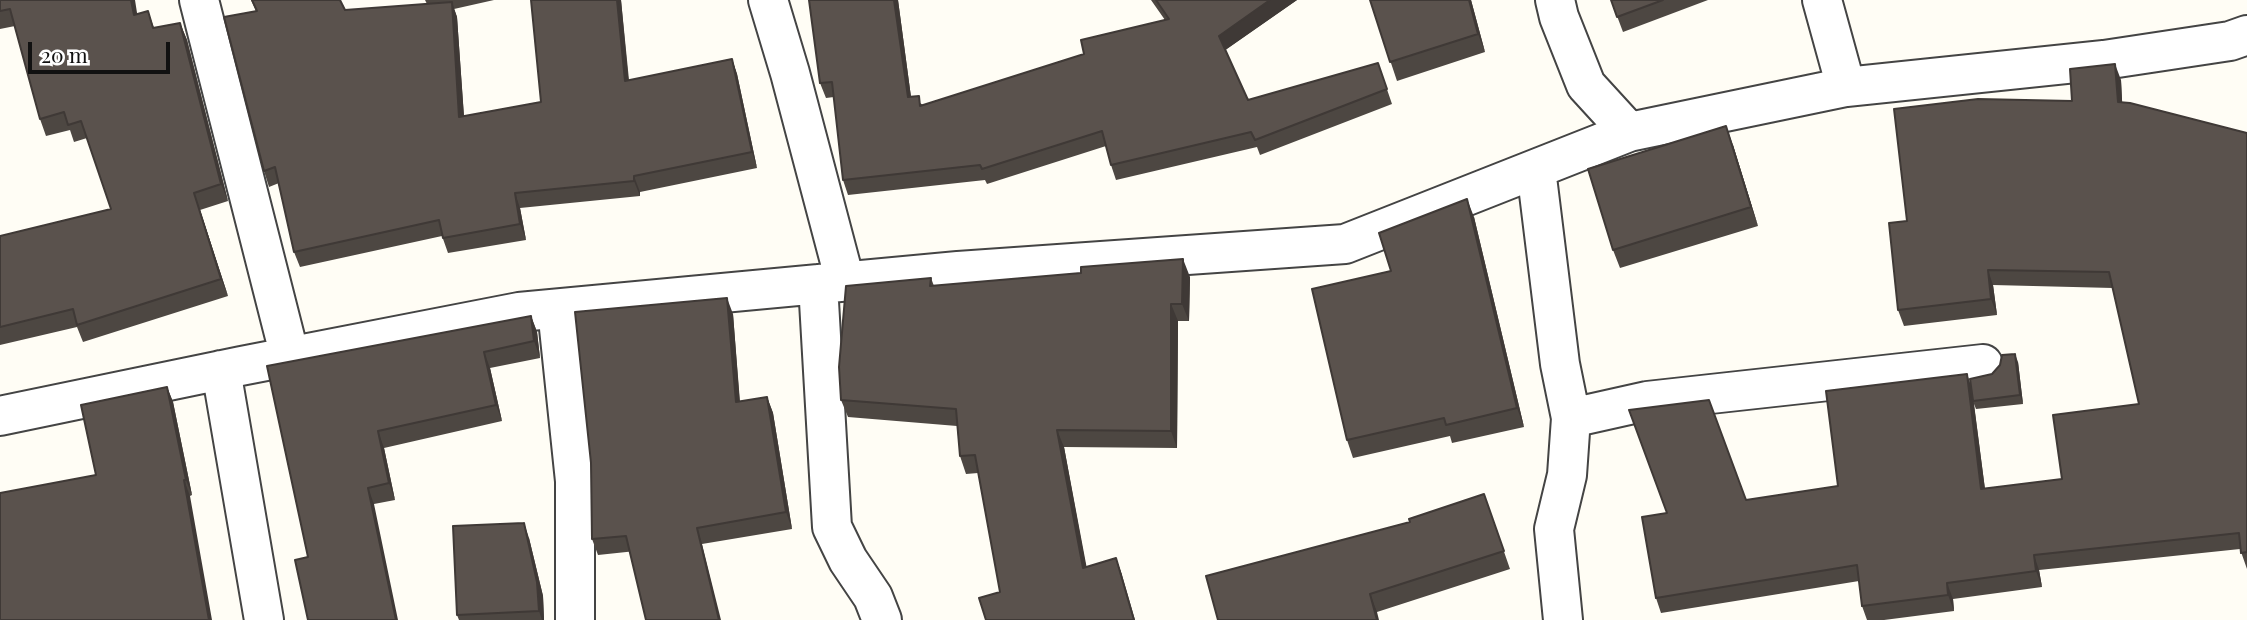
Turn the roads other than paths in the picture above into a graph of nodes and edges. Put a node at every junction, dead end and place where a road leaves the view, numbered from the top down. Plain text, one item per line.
1 (199, 0) edge
2 (768, 0) edge
3 (1555, 0) edge
4 (1822, 0) edge
5 (2247, 35) edge
6 (1846, 87) junction
7 (1629, 132) junction
8 (1536, 169) junction
9 (831, 283) junction
10 (556, 309) junction
11 (290, 357) junction
12 (1983, 364) dead end
13 (221, 370) junction
14 (0, 416) edge
15 (1571, 418) junction
16 (264, 620) edge
17 (575, 620) edge
18 (882, 620) edge
19 (1563, 620) edge

1 - 11 street
2 - 9 street
3 - 7 street
4 - 6 street
5 - 6 street
6 - 7 street
7 - 8 street
8 - 9 street
8 - 15 street
9 - 10 street
9 - 18 street
10 - 11 street
10 - 17 street
11 - 13 street
12 - 15 street
13 - 14 street
13 - 16 street
15 - 19 street

